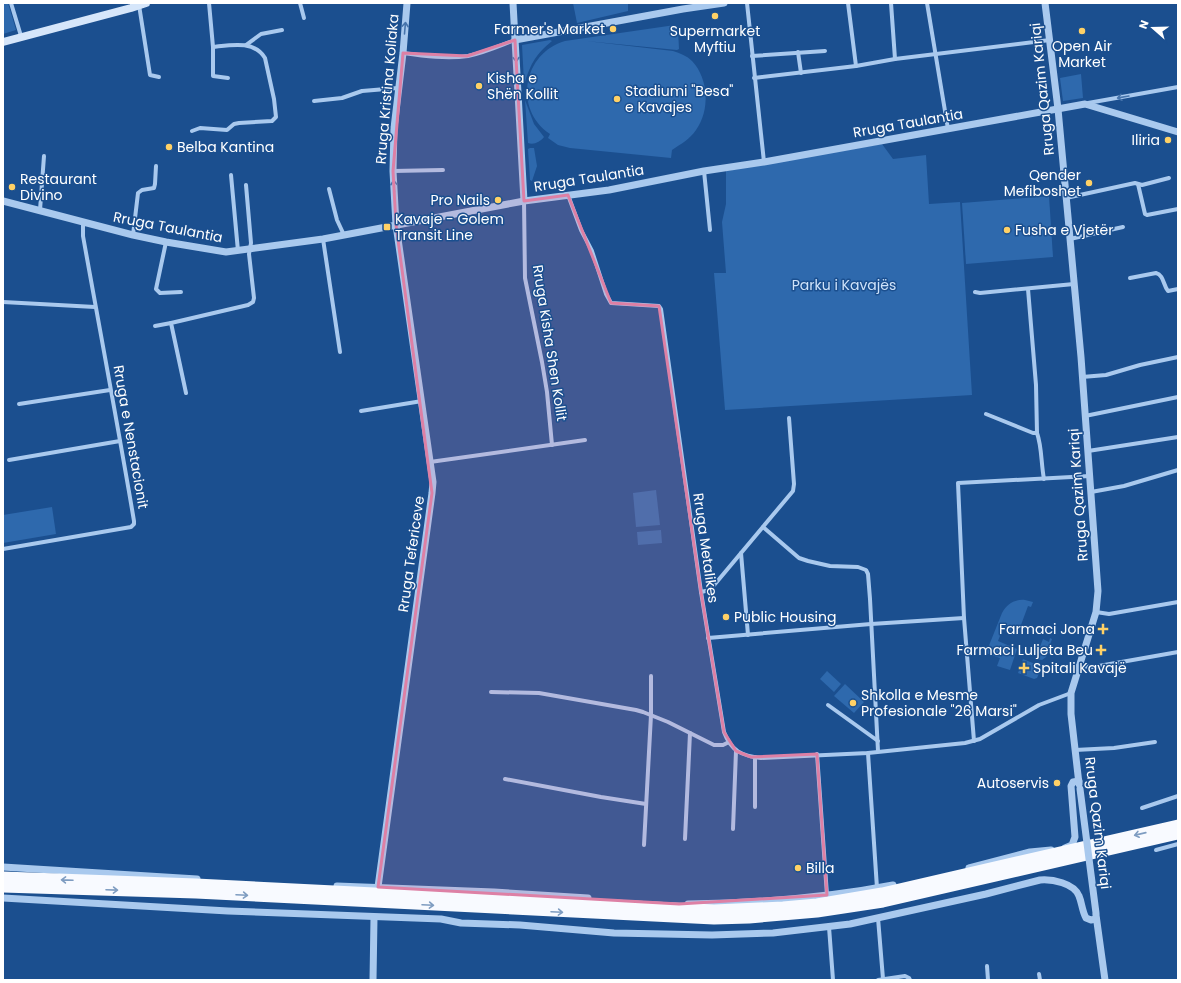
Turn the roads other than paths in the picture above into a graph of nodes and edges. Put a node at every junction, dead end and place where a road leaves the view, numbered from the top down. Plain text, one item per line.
1 (209, 3) edge
2 (300, 3) edge
3 (407, 3) edge
4 (513, 3) edge
5 (724, 3) edge
6 (747, 3) edge
7 (848, 3) edge
8 (891, 3) edge
9 (927, 3) edge
10 (1046, 3) edge
11 (13, 4) edge
12 (143, 4) edge
13 (704, 5) edge
14 (130, 6) edge
15 (304, 18) dead end
16 (282, 30) dead end
17 (21, 36) junction
18 (515, 40) junction
19 (1050, 40) junction
20 (3, 42) edge
21 (246, 45) junction
22 (213, 46) junction
23 (825, 51) dead end
24 (798, 52) junction
25 (403, 54) junction
26 (936, 54) junction
27 (752, 56) junction
28 (895, 59) junction
29 (856, 66) junction
30 (801, 73) junction
31 (159, 78) dead end
32 (228, 78) dead end
33 (754, 78) junction
34 (1178, 87) edge
35 (398, 88) junction
36 (314, 100) dead end
37 (1085, 104) junction
38 (1058, 109) junction
39 (948, 129) junction
40 (192, 131) dead end
41 (1178, 132) edge
42 (44, 156) dead end
43 (764, 162) junction
44 (156, 166) dead end
45 (443, 170) dead end
46 (392, 171) junction
47 (704, 171) junction
48 (231, 175) dead end
49 (1169, 178) dead end
50 (1138, 184) junction
51 (246, 185) dead end
52 (329, 189) dead end
53 (568, 195) junction
54 (1066, 198) junction
55 (3, 201) edge
56 (524, 201) junction
57 (1178, 209) edge
58 (40, 210) junction
59 (83, 222) junction
60 (396, 225) junction
61 (1123, 227) dead end
62 (710, 230) dead end
63 (133, 235) junction
64 (344, 235) junction
65 (323, 238) junction
66 (1070, 239) junction
67 (166, 242) junction
68 (250, 249) junction
69 (238, 251) junction
70 (1130, 278) dead end
71 (1074, 284) junction
72 (1028, 289) junction
73 (1178, 289) edge
74 (181, 292) dead end
75 (975, 292) dead end
76 (3, 302) edge
77 (95, 307) junction
78 (171, 323) junction
79 (155, 326) dead end
80 (340, 352) dead end
81 (1178, 357) edge
82 (1082, 377) junction
83 (110, 390) junction
84 (186, 393) dead end
85 (1178, 398) edge
86 (422, 401) junction
87 (19, 404) dead end
88 (361, 411) dead end
89 (986, 414) dead end
90 (1085, 416) junction
91 (789, 418) dead end
92 (1037, 433) junction
93 (1178, 437) edge
94 (585, 440) dead end
95 (120, 441) junction
96 (552, 444) junction
97 (1088, 451) junction
98 (9, 460) dead end
99 (429, 462) junction
100 (1178, 470) edge
101 (1090, 476) junction
102 (1044, 479) junction
103 (1091, 492) junction
104 (763, 527) junction
105 (3, 548) edge
106 (741, 553) junction
107 (701, 592) junction
108 (1178, 602) edge
109 (1096, 612) junction
110 (964, 618) junction
111 (871, 624) junction
112 (748, 635) junction
113 (708, 638) junction
114 (1178, 652) edge
115 (1078, 666) junction
116 (651, 676) dead end
117 (491, 692) dead end
118 (1071, 693) junction
119 (828, 705) dead end
120 (651, 714) junction
121 (690, 733) junction
122 (878, 741) junction
123 (974, 741) junction
124 (729, 742) junction
125 (1155, 742) dead end
126 (1075, 750) junction
127 (736, 751) junction
128 (878, 751) junction
129 (868, 752) junction
130 (817, 754) junction
131 (755, 757) junction
132 (506, 779) dead end
133 (1079, 785) junction
134 (1178, 796) edge
135 (646, 804) junction
136 (755, 807) dead end
137 (1142, 808) dead end
138 (1178, 825) edge
139 (734, 829) dead end
140 (1178, 834) edge
141 (685, 839) dead end
142 (1178, 844) edge
143 (644, 845) dead end
144 (1156, 850) dead end
145 (3, 867) edge
146 (3, 877) edge
147 (278, 884) junction
148 (3, 887) edge
149 (378, 887) junction
150 (877, 888) junction
151 (318, 891) junction
152 (827, 895) junction
153 (3, 898) edge
154 (1096, 916) junction
155 (374, 918) junction
156 (878, 918) junction
157 (829, 927) junction
158 (987, 966) dead end
159 (1039, 974) dead end
160 (880, 979) edge
161 (373, 980) edge
162 (833, 980) edge
163 (910, 980) edge
164 (988, 980) edge
165 (1040, 980) edge
166 (1105, 980) edge

1 - 22 street
2 - 15 street
25 -> 3 street, Rruga Kristina Koliaka
4 - 18 street, Rruga Kisha Shen Kollit
5 - 13 street
6 - 27 street
7 - 29 street
8 - 28 street
9 - 26 street
10 - 19 street, Rruga Qazim Kariqi
11 - 17 street
12 - 14 main road
12 - 31 street
13 - 18 street
14 - 17 main road
16 - 21 street
17 - 20 main road
18 - 25 street
18 -> 56 street, Rruga Kisha Shen Kollit
19 - 26 street
19 - 38 street, Rruga Qazim Kariqi
21 - 22 street
21 - 40 street
22 - 32 street
23 - 24 street
24 - 27 street
24 - 30 street
25 - 35 street, Rruga Kristina Koliaka
26 - 28 street
26 - 39 street
27 - 33 street
28 - 29 street
29 - 30 street
30 - 33 street
33 - 43 street
34 -> 37 street
35 - 36 street
35 - 46 street, Rruga Kristina Koliaka
37 - 38 street, Rruga Taulantia
37 - 41 street, Rruga Taulantia
38 - 39 street, Rruga Taulantia
38 - 54 street, Rruga Qazim Kariqi
39 - 43 street, Rruga Taulantia
42 - 58 street
43 - 47 street, Rruga Taulantia
44 - 63 street
45 - 46 street
60 -> 46 street, Rruga Kristina Koliaka
47 - 53 street, Rruga Taulantia
47 - 62 street
48 - 69 street
49 - 50 street
50 - 54 street
50 - 57 street
51 - 68 street
52 - 64 street
53 - 56 street, Rruga Taulantia
53 - 107 street, Rruga Metalikes
54 - 66 street, Rruga Qazim Kariqi
55 - 58 street, Rruga Taulantia
56 - 60 street, Rruga Taulantia
56 - 96 street, Rruga Kisha Shen Kollit
58 - 59 street, Rruga Taulantia
59 - 63 street, Rruga Taulantia
59 - 77 street, Rruga e Nenstacionit
60 - 64 street, Rruga Taulantia
60 - 86 street, Rruga Tefericeve
61 - 66 street
63 - 67 street, Rruga Taulantia
64 - 65 street, Rruga Taulantia
65 - 68 street, Rruga Taulantia
65 - 80 street
66 - 71 street, Rruga Qazim Kariqi
67 - 69 street, Rruga Taulantia
67 - 74 street
68 - 69 street, Rruga Taulantia
68 - 78 street
70 - 73 street
71 - 72 street
71 - 82 street, Rruga Qazim Kariqi
72 - 75 street
72 - 92 street
76 - 77 street
77 - 83 street, Rruga e Nenstacionit
78 - 79 street
78 - 84 street
81 - 82 street
82 - 90 street, Rruga Qazim Kariqi
83 - 87 street
83 - 95 street, Rruga e Nenstacionit
85 - 90 street
86 - 88 street
86 - 99 street, Rruga Tefericeve
89 - 92 street
90 - 97 street, Rruga Qazim Kariqi
91 - 104 street
92 - 102 street
93 - 97 street
94 - 96 street
95 - 98 street
95 - 105 street, Rruga e Nenstacionit
96 - 99 street
97 - 101 street, Rruga Qazim Kariqi
99 - 149 street, Rruga Tefericeve
100 - 103 street
101 - 102 street
101 - 103 street, Rruga Qazim Kariqi
102 - 110 street
103 - 109 street, Rruga Qazim Kariqi
104 - 106 street
104 - 111 street
106 - 107 street
106 - 112 street
107 - 113 street, Rruga Metalikes
108 - 109 street
109 - 115 street, Rruga Qazim Kariqi
110 - 111 street
110 - 123 street
111 - 112 street
111 - 122 street
112 - 113 street
113 - 124 street, Rruga Metalikes
114 - 115 street
115 - 118 street, Rruga Qazim Kariqi
116 - 120 street
117 - 120 street
118 - 123 street
118 - 126 street, Rruga Qazim Kariqi
119 - 122 street
120 - 121 street
120 - 135 street
121 - 124 street
121 - 141 street
122 - 128 street
123 - 128 street
124 - 127 street, Rruga Metalikes
125 - 126 street
126 - 133 street, Rruga Qazim Kariqi
127 - 131 street
127 - 139 street
128 - 129 street
129 - 130 street
129 - 150 street
130 - 131 street
130 - 152 street
131 - 136 street
132 - 135 street
133 - 150 street
133 - 154 street, Rruga Qazim Kariqi, bridge
134 - 137 street
135 - 143 street
138 -> 151 highway
148 -> 140 highway
142 - 144 street
145 - 147 street
151 -> 146 highway
147 - 149 street
147 - 151 highway
149 - 152 street
150 - 152 street
153 - 155 street
154 - 156 street
154 - 166 street, Rruga Qazim Kariqi
155 - 157 street
155 - 161 street
156 - 157 street
156 - 160 street
157 - 162 street
158 - 164 street
159 - 165 street
160 - 163 street

